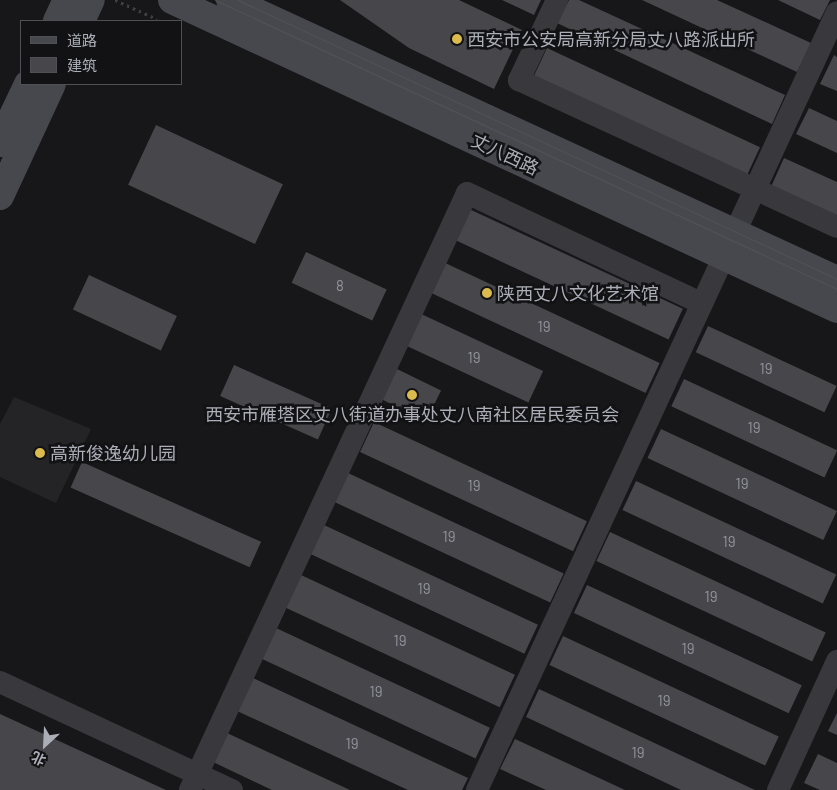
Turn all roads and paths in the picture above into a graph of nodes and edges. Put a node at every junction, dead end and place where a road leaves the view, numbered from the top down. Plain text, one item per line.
1 (67, 0) edge
2 (91, 0) edge
3 (115, 0) edge
4 (172, 0) edge
5 (230, 0) edge
6 (557, 0) edge
7 (837, 12) edge
8 (57, 20) edge
9 (81, 20) edge
10 (159, 20) edge
11 (28, 85) edge
12 (52, 85) edge
13 (0, 143) edge
14 (755, 189) junction
15 (0, 196) edge
16 (837, 227) edge
17 (728, 244) junction
18 (837, 280) edge
19 (701, 303) junction
20 (837, 309) edge
21 (837, 662) edge
22 (0, 682) edge
23 (193, 782) edge
24 (232, 790) edge
25 (477, 790) edge
26 (778, 790) edge

1 - 8 main road
2 - 9 main road
3 - 10 path
4 - 17 main road, 丈八西路
5 - 17 main road, 丈八西路
6 - 14 street
7 - 14 street
11 - 13 main road
12 - 15 main road
14 - 16 street
14 - 17 street
17 - 18 main road, 丈八西路
17 - 19 street
17 - 20 main road, 丈八西路
19 - 23 street
19 - 25 street
21 - 26 street
22 - 23 street
23 - 24 street

